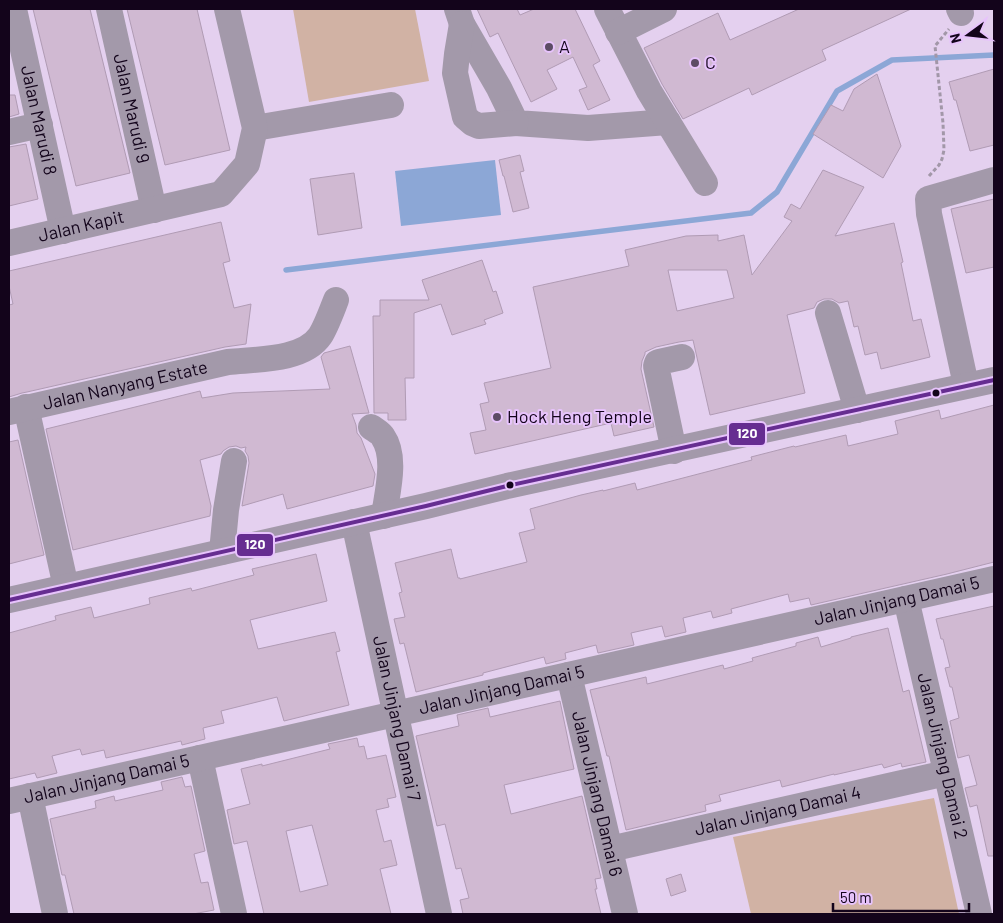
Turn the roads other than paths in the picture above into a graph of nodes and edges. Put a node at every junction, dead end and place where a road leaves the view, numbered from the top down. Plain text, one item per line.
1 (14, 9) edge
2 (108, 9) edge
3 (226, 9) edge
4 (664, 9) edge
5 (460, 16) edge
6 (612, 20) edge
7 (14, 36) edge
8 (391, 105) dead end
9 (668, 122) junction
10 (516, 123) junction
11 (40, 125) junction
12 (255, 128) junction
13 (9, 132) edge
14 (994, 180) edge
15 (705, 183) dead end
16 (154, 210) junction
17 (63, 231) junction
18 (9, 244) edge
19 (336, 300) dead end
20 (828, 313) dead end
21 (682, 356) dead end
22 (994, 380) edge
23 (966, 385) junction
24 (17, 410) edge
25 (857, 410) junction
26 (371, 427) dead end
27 (674, 451) junction
28 (234, 462) dead end
29 (384, 516) junction
30 (354, 522) junction
31 (222, 552) junction
32 (994, 579) edge
33 (66, 587) junction
34 (906, 599) junction
35 (9, 600) edge
36 (569, 675) junction
37 (396, 714) junction
38 (200, 758) junction
39 (946, 773) junction
40 (20, 798) edge
41 (610, 849) junction
42 (55, 914) edge
43 (234, 914) edge
44 (439, 914) edge
45 (625, 914) edge
46 (979, 914) edge

1 - 7 street, Jalan Marudi 8
2 - 16 street, Jalan Marudi 9
3 - 12 street
4 - 6 street
5 - 10 street
5 - 10 street
6 - 9 street
7 - 11 street, Jalan Marudi 8
8 - 12 street
9 - 10 street
9 - 15 street
11 - 13 street
11 - 17 street, Jalan Marudi 8
12 - 16 street, Jalan Kapit
14 - 23 street
16 - 17 street, Jalan Kapit
17 - 18 street, Jalan Kapit
19 - 24 street, Jalan Nanyang Estate
20 - 25 street
21 - 27 street
22 - 23 street
23 - 25 street
24 - 33 street
25 - 27 street
26 - 29 street
27 - 29 street
28 - 31 street
29 - 30 street
30 - 31 street
30 - 37 street, Jalan Jinjang Damai 7
31 - 33 street
32 - 34 street, Jalan Jinjang Damai 5
33 - 35 street
34 - 36 street, Jalan Jinjang Damai 5
34 - 39 street, Jalan Jinjang Damai 2
36 - 37 street, Jalan Jinjang Damai 5
36 - 41 street, Jalan Jinjang Damai 6
37 - 38 street, Jalan Jinjang Damai 5
37 - 44 street, Jalan Jinjang Damai 7
38 - 40 street, Jalan Jinjang Damai 5
38 - 43 street
39 - 41 street, Jalan Jinjang Damai 4
39 - 46 street, Jalan Jinjang Damai 2
40 - 42 street
41 - 45 street, Jalan Jinjang Damai 6

